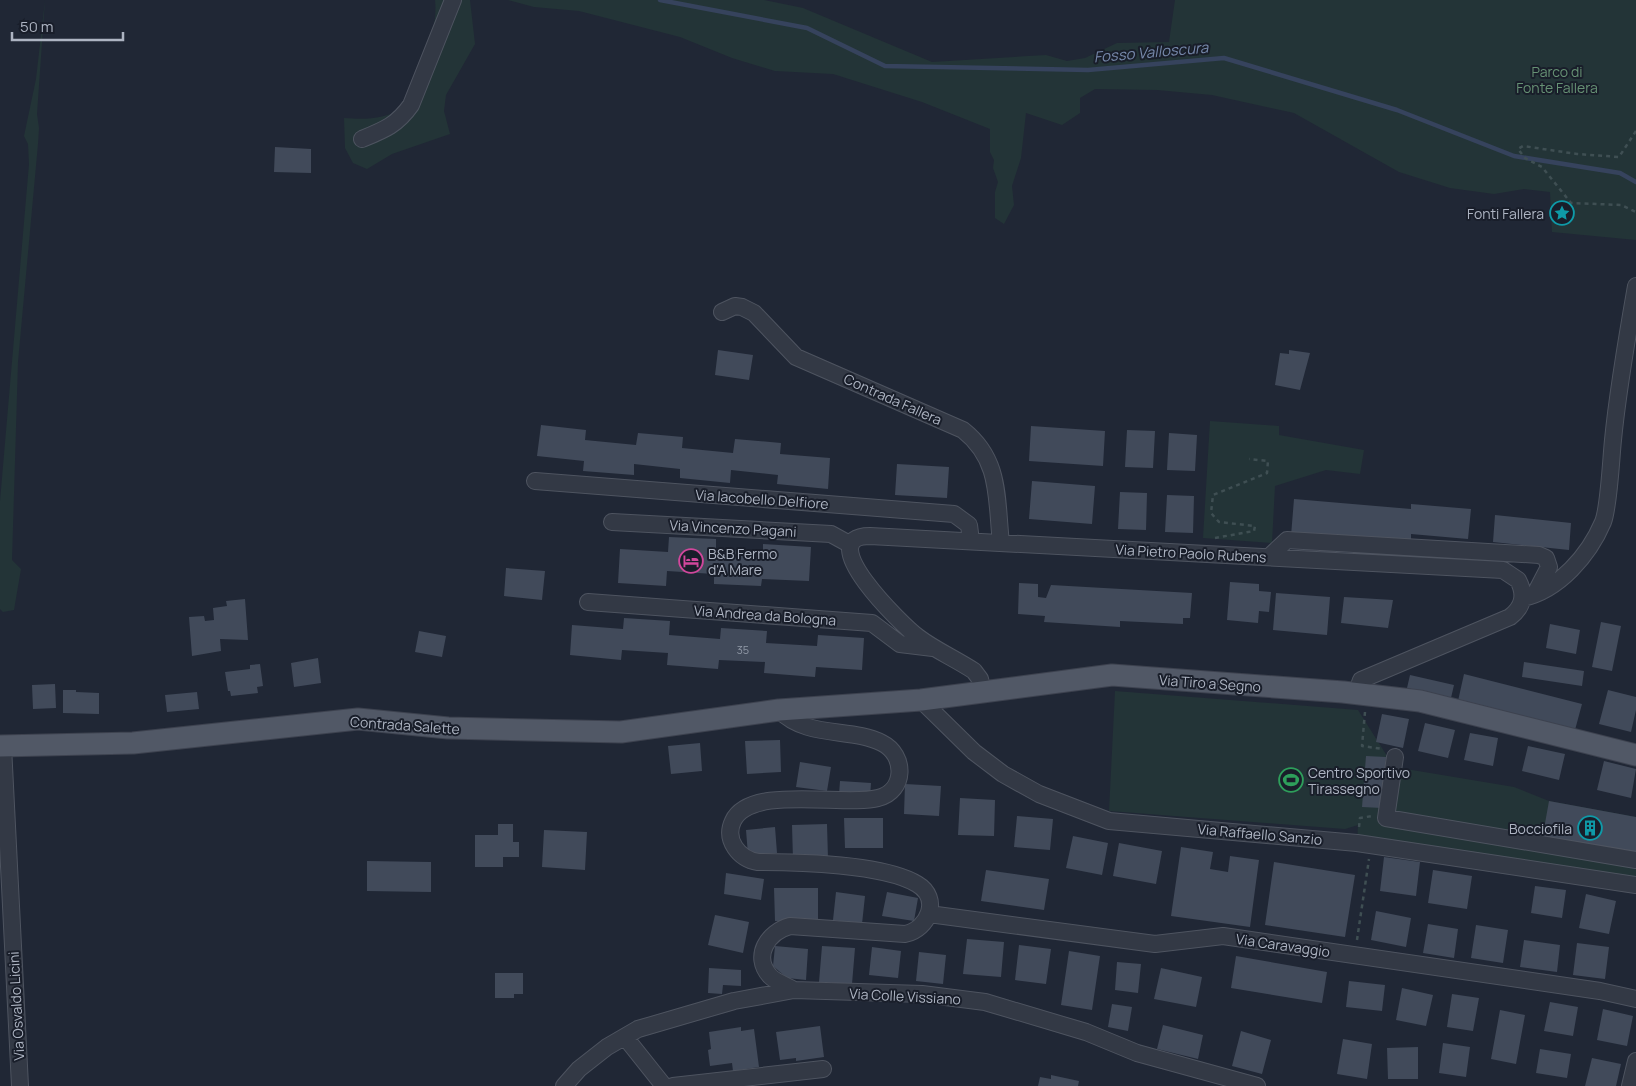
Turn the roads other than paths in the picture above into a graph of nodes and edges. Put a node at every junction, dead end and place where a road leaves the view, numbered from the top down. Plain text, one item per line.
1 (453, 0) edge
2 (362, 139) dead end
3 (1636, 286) edge
4 (722, 312) dead end
5 (535, 481) dead end
6 (612, 522) dead end
7 (971, 541) junction
8 (1001, 543) junction
9 (851, 545) junction
10 (1269, 557) junction
11 (1528, 597) junction
12 (588, 602) dead end
13 (935, 648) junction
14 (983, 692) junction
15 (921, 700) junction
16 (1361, 702) junction
17 (779, 710) junction
18 (2, 746) edge
19 (1636, 755) edge
20 (1395, 757) road end
21 (1636, 860) edge
22 (1636, 885) edge
23 (929, 914) junction
24 (794, 990) junction
25 (1636, 999) edge
26 (625, 1037) junction
27 (1636, 1061) edge
28 (823, 1069) dead end
29 (20, 1086) edge
30 (564, 1086) edge
31 (664, 1086) edge
32 (673, 1086) edge
33 (1257, 1086) edge
34 (1630, 1086) edge

1 - 2 street
3 - 11 street
4 - 8 street, Contrada Fallera
5 - 7 street, Via Iacobello Delfiore
6 - 9 street, Via Vincenzo Pagani
7 - 8 street, Via Pietro Paolo Rubens
7 - 9 street, Via Pietro Paolo Rubens
8 - 10 street, Via Pietro Paolo Rubens
9 - 13 street
10 - 11 street, Via Pietro Paolo Rubens
10 - 11 street
11 - 16 street
12 - 13 street, Via Andrea da Bologna
13 - 14 street
14 - 15 main road, Via Tiro a Segno
14 - 16 main road, Via Tiro a Segno
15 - 17 main road, Via Tiro a Segno
15 - 22 street, Via Raffaello Sanzio
16 - 19 main road, Via Tiro a Segno
17 - 18 main road, Contrada Salette
17 - 23 street
18 - 29 street, Via Osvaldo Licini
20 - 21 street
23 - 24 street
23 - 25 street, Via Caravaggio
24 - 26 street, Via Colle Vissiano
24 - 33 street, Via Colle Vissiano
26 - 30 street, Via Colle Vissiano
26 - 31 street
27 - 34 street
28 - 32 street

